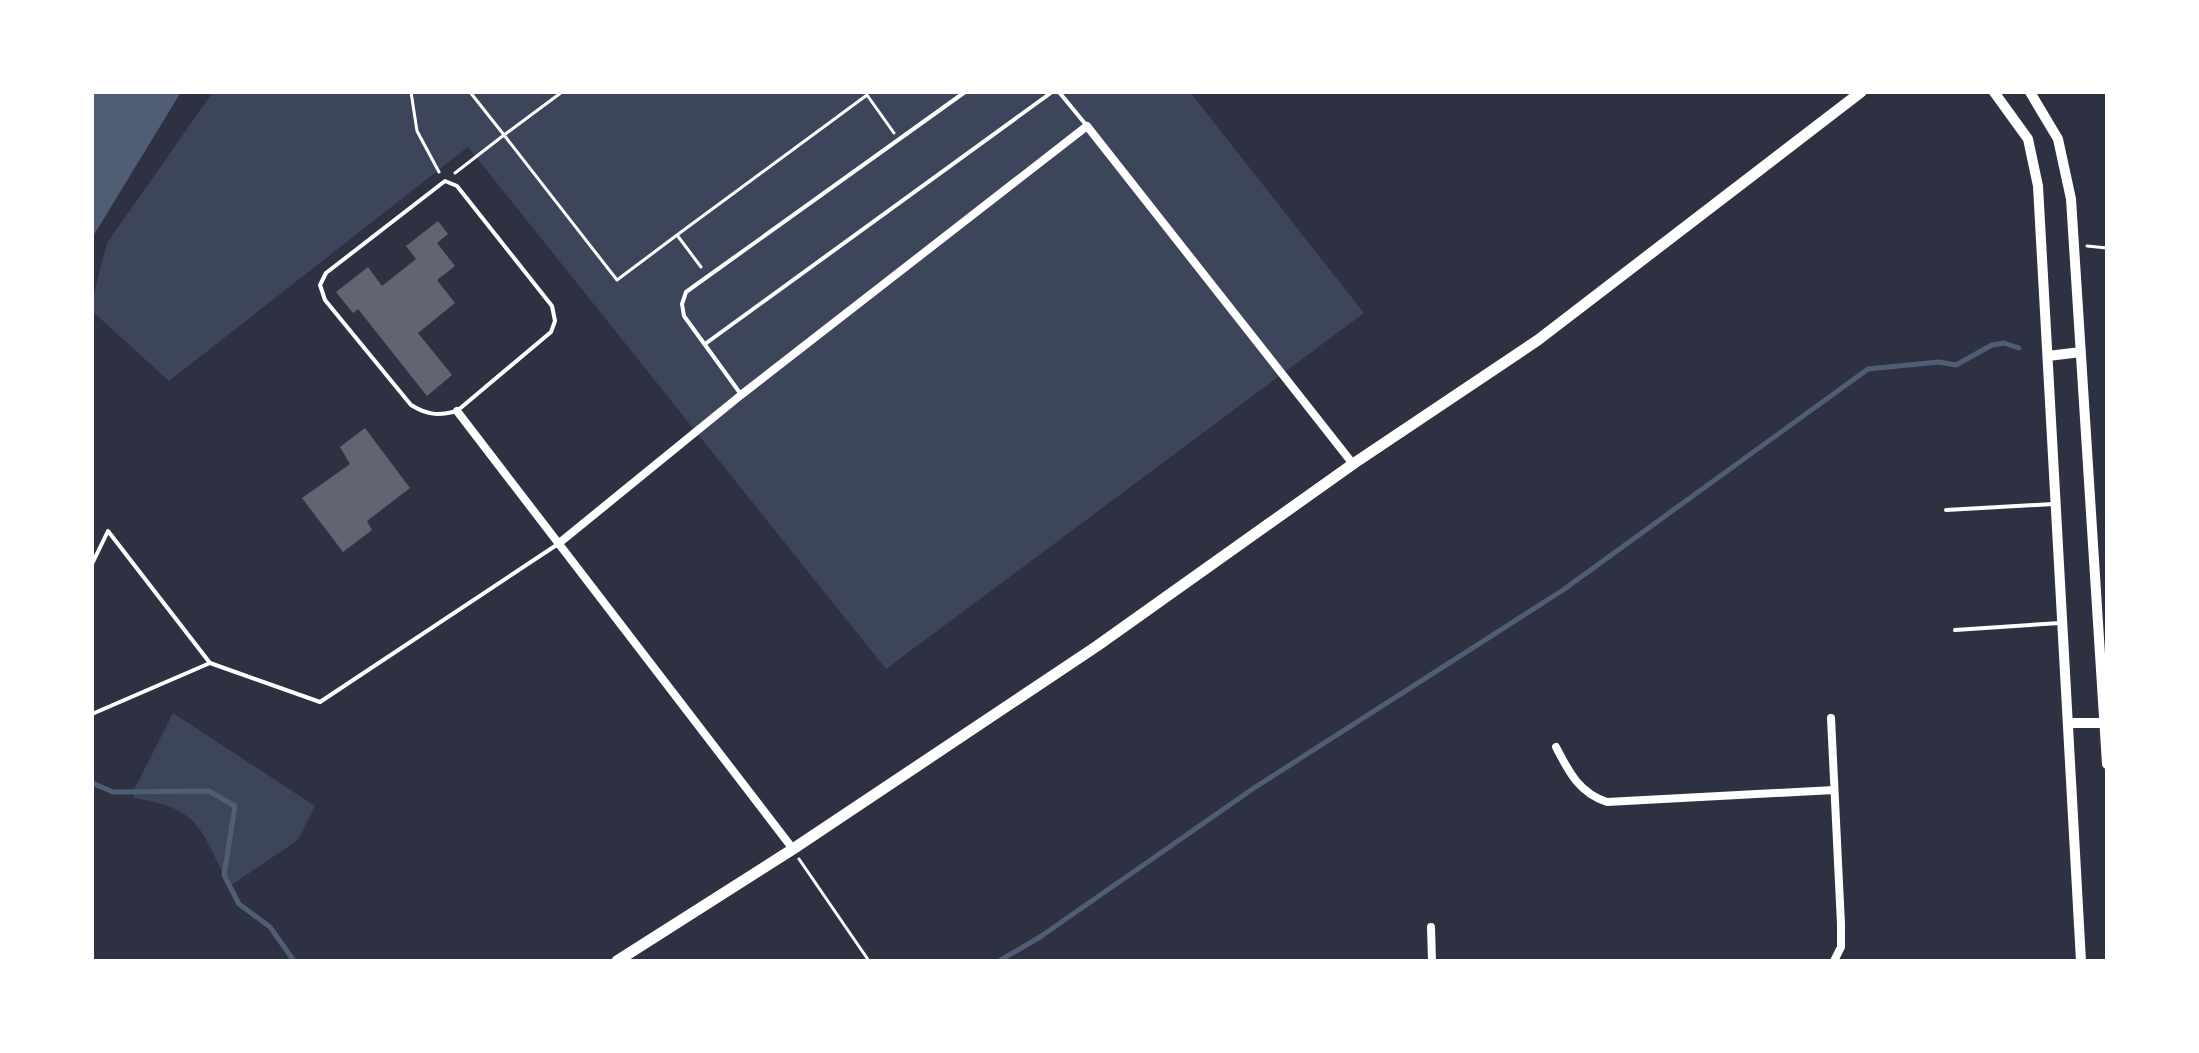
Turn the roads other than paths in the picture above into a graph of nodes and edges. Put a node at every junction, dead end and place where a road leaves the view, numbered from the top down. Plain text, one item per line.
1 (965, 92) edge
2 (1052, 92) edge
3 (1059, 92) edge
4 (1861, 92) edge
5 (1994, 92) edge
6 (2030, 92) edge
7 (1087, 126) junction
8 (705, 344) junction
9 (2081, 352) junction
10 (2048, 356) junction
11 (741, 395) junction
12 (457, 411) junction
13 (1353, 464) junction
14 (2056, 504) junction
15 (1946, 510) dead end
16 (558, 544) junction
17 (92, 564) edge
18 (2062, 623) junction
19 (1955, 630) dead end
20 (210, 663) junction
21 (92, 714) edge
22 (1831, 718) dead end
23 (2068, 723) junction
24 (2104, 723) junction
25 (1556, 747) dead end
26 (2107, 764) edge
27 (1834, 790) junction
28 (793, 849) junction
29 (1431, 927) dead end
30 (617, 961) edge
31 (1432, 961) edge
32 (1834, 961) edge
33 (2081, 961) edge

1 - 8 lane
2 - 8 lane
3 - 7 lane
4 - 13 main road
5 - 10 street
6 - 9 street
7 - 11 street
7 - 13 street
8 - 11 lane
9 - 10 street
9 - 24 street
10 - 14 street
11 - 16 street
12 - 12 lane
12 - 16 street
13 - 28 main road
14 - 15 lane
14 - 18 street
16 - 20 lane
16 - 28 street
17 - 20 lane
18 - 19 lane
18 - 23 street
20 - 21 lane
22 - 27 street
23 - 24 street
23 - 33 street
24 - 26 street
25 - 27 street
27 - 32 street
28 - 30 main road
29 - 31 street

